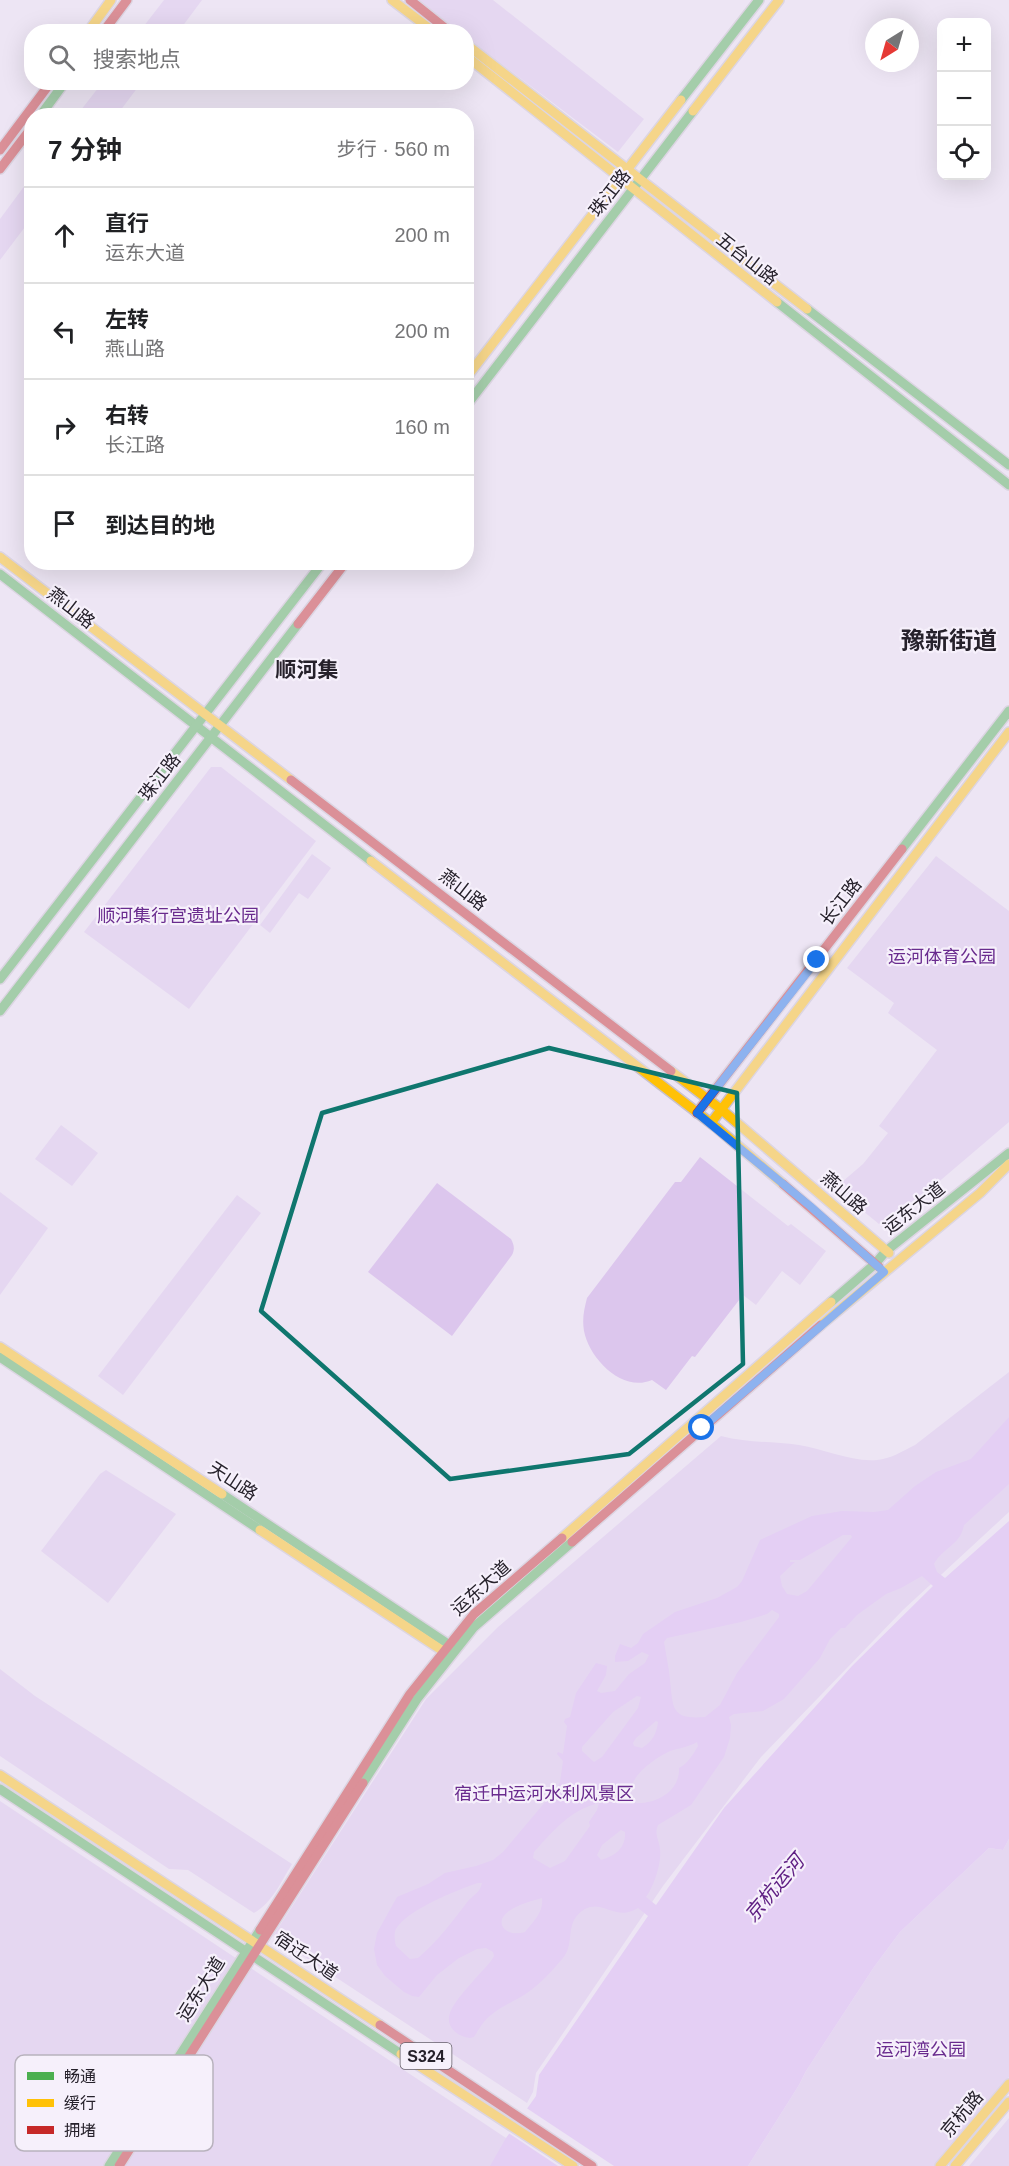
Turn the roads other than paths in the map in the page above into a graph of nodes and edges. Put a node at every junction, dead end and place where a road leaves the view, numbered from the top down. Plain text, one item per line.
1 (111, 0) edge
2 (127, 0) edge
3 (392, 0) edge
4 (410, 0) edge
5 (759, 0) edge
6 (780, 0) edge
7 (94, 24) edge
8 (109, 24) edge
9 (424, 24) edge
10 (440, 24) edge
11 (474, 50) edge
12 (474, 62) edge
13 (45, 90) edge
14 (59, 90) edge
15 (32, 108) edge
16 (46, 108) edge
17 (24, 118) edge
18 (24, 138) edge
19 (0, 150) edge
20 (0, 169) edge
21 (629, 169) junction
22 (641, 179) junction
23 (620, 180) junction
24 (633, 190) junction
25 (474, 368) edge
26 (474, 396) edge
27 (1009, 465) edge
28 (1009, 485) edge
29 (0, 557) edge
30 (316, 570) edge
31 (340, 570) edge
32 (0, 574) edge
33 (1009, 711) edge
34 (206, 713) junction
35 (221, 724) junction
36 (196, 725) junction
37 (1009, 732) edge
38 (211, 736) junction
39 (0, 979) edge
40 (0, 1011) edge
41 (708, 1100) junction
42 (722, 1110) junction
43 (697, 1113) junction
44 (711, 1123) junction
45 (1009, 1153) edge
46 (1009, 1164) edge
47 (886, 1251) junction
48 (897, 1260) junction
49 (875, 1264) junction
50 (884, 1272) junction
51 (0, 1347) edge
52 (0, 1357) edge
53 (445, 1648) junction
54 (0, 1775) edge
55 (0, 1789) edge
56 (257, 1943) junction
57 (249, 1953) junction
58 (182, 2055) edge
59 (187, 2055) edge
60 (1009, 2084) edge
61 (1009, 2102) edge
62 (119, 2151) edge
63 (128, 2151) edge
64 (109, 2166) edge
65 (119, 2166) edge
66 (573, 2166) edge
67 (592, 2166) edge
68 (940, 2166) edge
69 (955, 2166) edge

1 - 7 street
2 - 8 street
3 - 9 street
4 - 10 street
5 - 21 street, 珠江路
6 - 22 street, 珠江路
11 - 21 street, 五台山路
12 - 23 street, 五台山路
13 - 15 street
14 - 16 street
17 - 19 street
18 - 20 street
21 - 22 street, 五台山路
21 - 23 street, 珠江路
22 - 24 street, 珠江路
22 - 27 street, 五台山路
23 - 24 street, 五台山路
23 - 25 street, 珠江路
24 - 26 street, 珠江路
24 - 28 street, 五台山路
29 - 34 street, 燕山路
30 - 34 street, 珠江路
31 - 35 street, 珠江路
32 - 36 street, 燕山路
33 - 41 street, 长江路
34 - 35 street, 燕山路
34 - 36 street, 珠江路
35 - 38 street, 珠江路
35 - 41 street, 燕山路
36 - 38 street, 燕山路
36 - 39 street, 珠江路
37 - 42 street, 长江路
38 - 40 street, 珠江路
38 - 43 street, 燕山路
41 - 42 street, 燕山路
41 - 43 street, 长江路
42 - 44 street, 长江路
42 - 47 street, 燕山路
43 - 44 street, 燕山路
44 - 49 street, 燕山路
45 - 47 street, 运东大道
46 - 48 street, 运东大道
47 - 48 street, 燕山路
47 - 49 street, 运东大道
48 - 50 street, 运东大道
49 - 50 street, 燕山路
49 - 53 street, 运东大道
50 - 56 street, 运东大道
51 - 53 street, 天山路
52 - 53 street, 天山路
53 - 56 street, 运东大道
54 - 56 street, 宿迁大道 / S324
55 - 57 street, 宿迁大道 / S324
56 - 57 street, 运东大道
56 - 67 street, 宿迁大道 / S324
57 - 58 street, 运东大道
57 - 59 street, 运东大道
57 - 66 street, 宿迁大道 / S324
60 - 68 street, 京杭路
61 - 69 street, 京杭路
62 - 64 street, 运东大道
63 - 65 street, 运东大道

